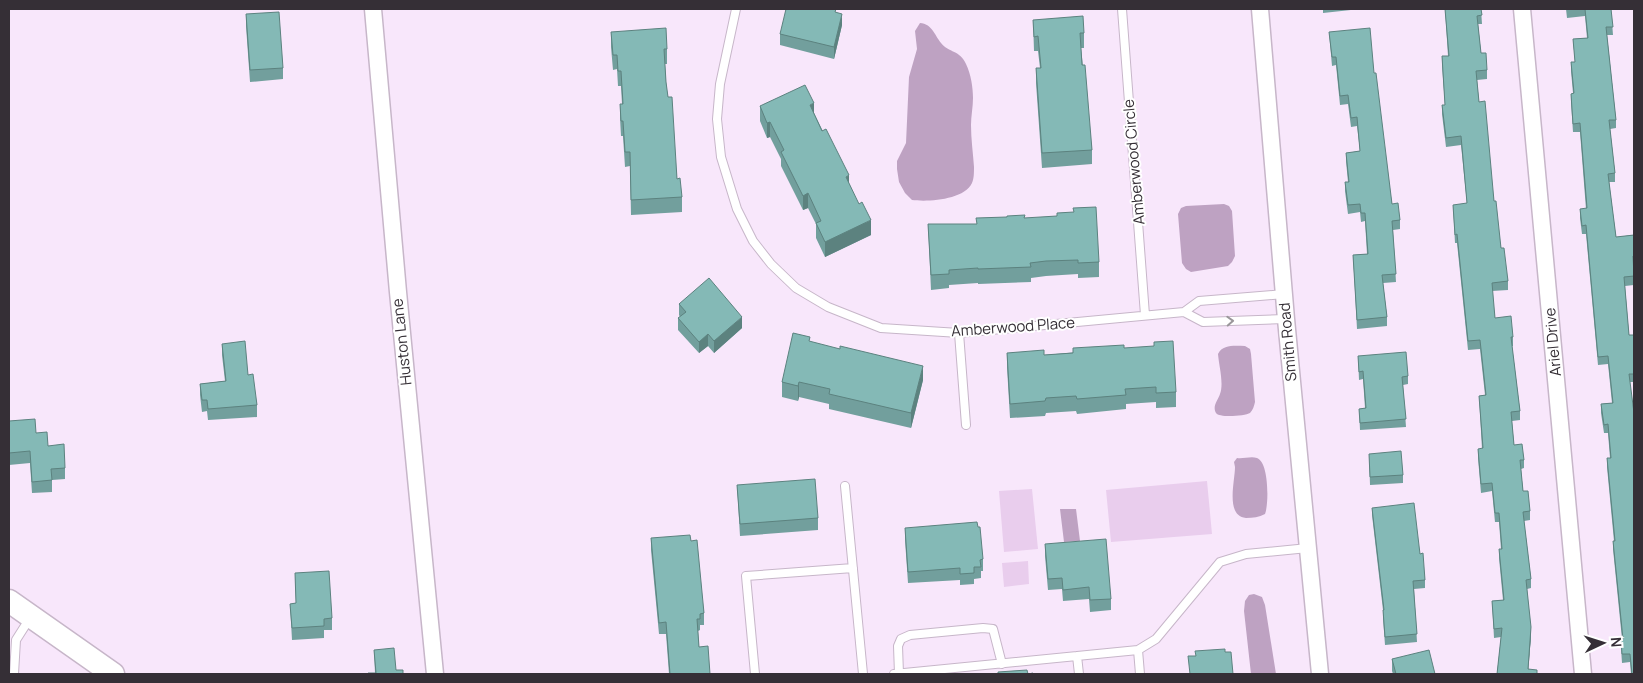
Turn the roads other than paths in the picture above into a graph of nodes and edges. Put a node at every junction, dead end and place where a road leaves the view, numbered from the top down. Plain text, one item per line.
1 (373, 9) edge
2 (736, 9) edge
3 (1122, 9) edge
4 (1260, 9) edge
5 (1522, 9) edge
6 (1284, 294) junction
7 (1184, 312) junction
8 (1145, 315) junction
9 (1286, 319) junction
10 (959, 333) junction
11 (966, 426) dead end
12 (845, 486) dead end
13 (1308, 548) junction
14 (853, 568) junction
15 (9, 601) edge
16 (31, 617) junction
17 (1138, 650) junction
18 (1077, 656) junction
19 (1002, 664) junction
20 (12, 669) edge
21 (23, 674) edge
22 (113, 674) edge
23 (435, 674) edge
24 (755, 674) edge
25 (863, 674) edge
26 (894, 674) edge
27 (899, 674) edge
28 (1079, 674) edge
29 (1140, 674) edge
30 (1320, 674) edge
31 (1583, 674) edge

1 - 23 street, Huston Lane
2 - 10 lane, Amberwood Place
3 - 8 lane, Amberwood Circle
4 - 6 street, Smith Road
5 - 31 street, Ariel Drive
6 - 7 lane, Amberwood Place
6 - 9 street, Smith Road
7 - 8 lane, Amberwood Place
7 -> 9 lane, Amberwood Place
8 - 10 lane, Amberwood Place
9 - 13 street, Smith Road
10 - 11 lane
12 - 14 lane
13 - 17 lane
13 - 30 street, Smith Road
14 - 24 lane
14 - 25 lane
15 - 16 main road
16 - 20 lane
16 - 22 main road
17 - 18 lane
17 - 29 lane
18 - 19 lane
18 - 28 lane
19 - 27 lane
19 - 27 lane
20 - 21 lane
26 - 27 lane

